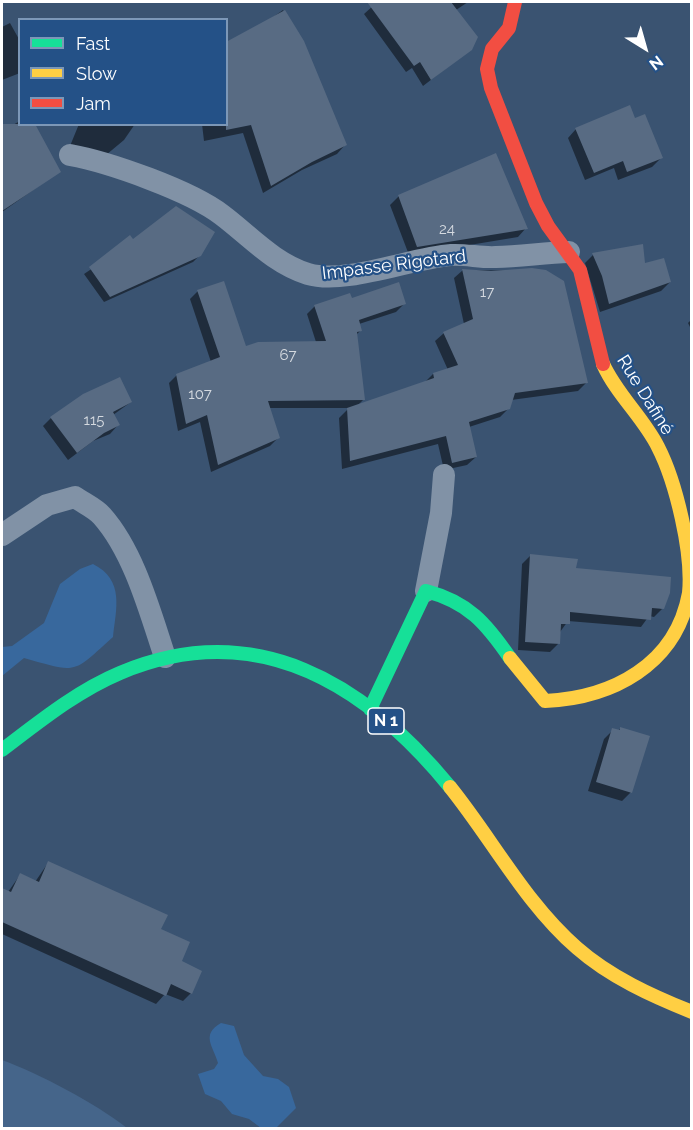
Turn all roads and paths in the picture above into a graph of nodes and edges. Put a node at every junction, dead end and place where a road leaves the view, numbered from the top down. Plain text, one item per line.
1 (515, 2) edge
2 (70, 155) dead end
3 (569, 252) junction
4 (444, 475) dead end
5 (2, 535) edge
6 (426, 591) junction
7 (165, 657) junction
8 (370, 709) junction
9 (2, 750) edge
10 (692, 1012) edge

1 - 3 street, Rue Dafiné
2 - 3 street, Impasse Rigotard
3 - 6 street, Rue Dafiné
4 - 6 street
5 - 7 street
6 - 8 street
7 - 8 street, N 1
7 - 9 street, N 1
8 - 10 street, N 1

